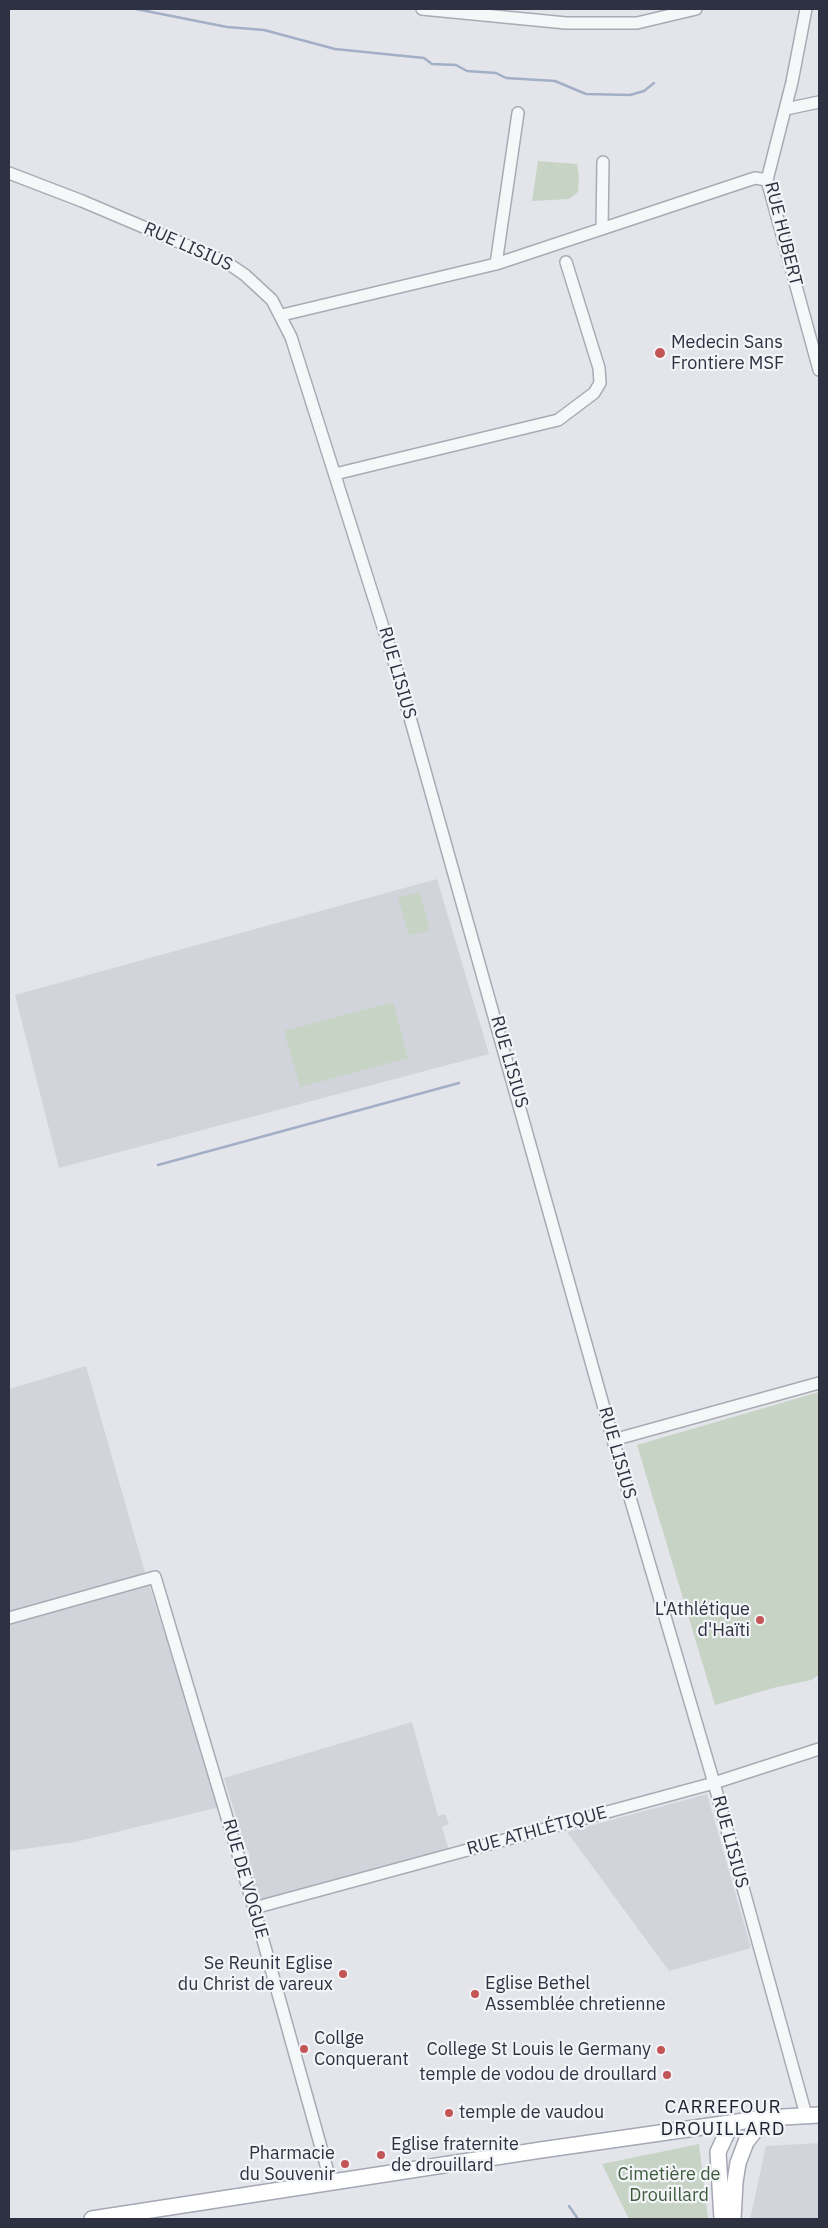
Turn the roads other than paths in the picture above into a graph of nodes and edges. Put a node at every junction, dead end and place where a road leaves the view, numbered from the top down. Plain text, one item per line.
1 (422, 9) edge
2 (696, 9) edge
3 (806, 9) edge
4 (819, 102) edge
5 (786, 109) junction
6 (518, 113) dead end
7 (603, 162) dead end
8 (9, 173) edge
9 (767, 180) junction
10 (602, 228) junction
11 (566, 262) dead end
12 (496, 264) junction
13 (293, 312) junction
14 (819, 370) edge
15 (334, 474) junction
16 (819, 1382) edge
17 (613, 1440) junction
18 (9, 1618) edge
19 (819, 1749) edge
20 (714, 1783) junction
21 (254, 1908) junction
22 (811, 2115) edge
23 (765, 2118) junction
24 (731, 2124) junction
25 (331, 2183) junction
26 (92, 2219) edge
27 (722, 2219) edge
28 (733, 2219) edge

1 - 2 street
3 - 5 street, RUE HUBERT
4 - 5 street
5 - 9 street, RUE HUBERT
6 - 12 street
7 - 10 street
8 - 13 street, RUE LISIUS
9 - 10 street
9 - 14 street, RUE HUBERT
10 - 12 street
11 - 15 street
12 - 13 street
13 - 15 street, RUE LISIUS
15 - 17 street, RUE LISIUS
16 - 17 street
17 - 20 street, RUE LISIUS
18 - 21 street, RUE DE VOGUE
19 - 20 street, RUE ATHLÉTIQUE
20 - 21 street, RUE ATHLÉTIQUE
20 - 22 street, RUE LISIUS
21 - 25 street, RUE DE VOGUE
22 - 23 main road
23 - 24 main road
23 - 28 main road
24 - 25 main road
24 - 27 main road
25 - 26 main road

